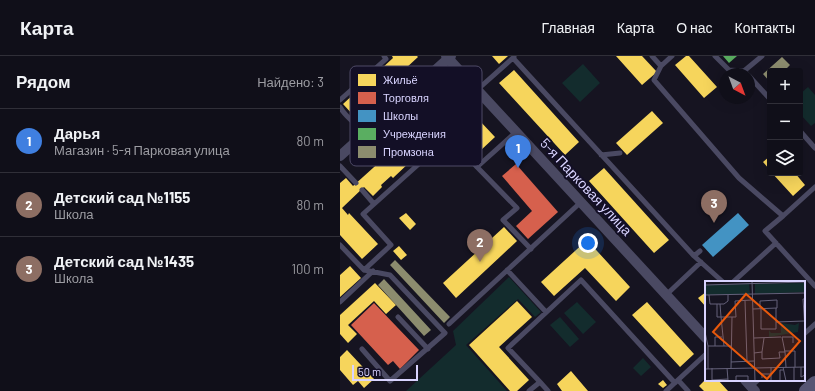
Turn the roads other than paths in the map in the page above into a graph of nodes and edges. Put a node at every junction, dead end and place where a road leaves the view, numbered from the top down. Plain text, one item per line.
1 (384, 56) edge
2 (652, 56) edge
3 (672, 56) edge
4 (715, 56) edge
5 (762, 56) edge
6 (448, 57) edge
7 (514, 57) edge
8 (378, 66) edge
9 (438, 66) edge
10 (456, 66) edge
11 (661, 66) junction
12 (727, 68) edge
13 (752, 68) edge
14 (755, 83) edge
15 (482, 86) edge
16 (350, 91) edge
17 (482, 95) edge
18 (767, 96) edge
19 (340, 100) edge
20 (340, 107) edge
21 (350, 119) edge
22 (516, 132) junction
23 (803, 135) edge
24 (350, 147) edge
25 (815, 148) edge
26 (620, 153) dead end
27 (601, 155) junction
28 (340, 156) edge
29 (482, 163) edge
30 (340, 166) edge
31 (416, 166) edge
32 (477, 167) edge
33 (356, 183) dead end
34 (815, 187) edge
35 (362, 190) dead end
36 (581, 202) junction
37 (374, 204) junction
38 (783, 216) junction
39 (776, 243) junction
40 (340, 245) edge
41 (530, 249) junction
42 (700, 251) dead end
43 (694, 256) junction
44 (701, 262) junction
45 (364, 270) junction
46 (507, 270) junction
47 (374, 271) junction
48 (722, 281) edge
49 (733, 281) edge
50 (815, 286) edge
51 (666, 295) junction
52 (340, 302) edge
53 (546, 312) junction
54 (398, 317) dead end
55 (449, 324) dead end
56 (815, 324) edge
57 (805, 333) edge
58 (705, 337) edge
59 (362, 349) dead end
60 (428, 349) junction
61 (705, 355) edge
62 (677, 381) junction
63 (540, 382) junction
64 (815, 383) edge
65 (530, 391) edge
66 (548, 391) edge
67 (666, 391) edge
68 (688, 391) edge
69 (806, 391) edge

1 - 8 lane
2 - 11 lane
3 - 11 lane
4 - 12 lane
5 - 13 lane
6 - 9 street
6 - 10 street, 5-я Парковая улица
7 - 15 lane
7 - 27 lane
11 - 38 lane
14 - 18 lane
16 - 19 lane
17 - 22 street, 5-я Парковая улица
20 - 21 lane
22 - 29 lane
22 - 36 street, 5-я Парковая улица
23 - 25 lane
24 - 28 street
26 - 27 lane
27 - 43 lane
30 - 33 lane
31 - 37 lane
32 - 41 lane
34 - 38 lane
35 - 37 lane
36 - 41 lane
36 - 51 street, 5-я Парковая улица
37 - 45 lane
38 - 39 lane
39 - 49 lane
39 - 50 lane
40 - 45 lane
41 - 46 lane
42 - 43 lane
43 - 44 lane
44 - 48 lane
44 - 51 lane
45 - 47 lane
46 - 53 lane
46 - 55 lane
47 - 52 lane
47 - 60 lane
51 - 58 street, 5-я Парковая улица
53 - 62 lane
53 - 63 lane
54 - 60 lane
56 - 57 lane
59 - 60 lane
61 - 62 lane
62 - 67 lane
62 - 68 lane
63 - 65 lane
63 - 66 lane
64 - 69 main road

